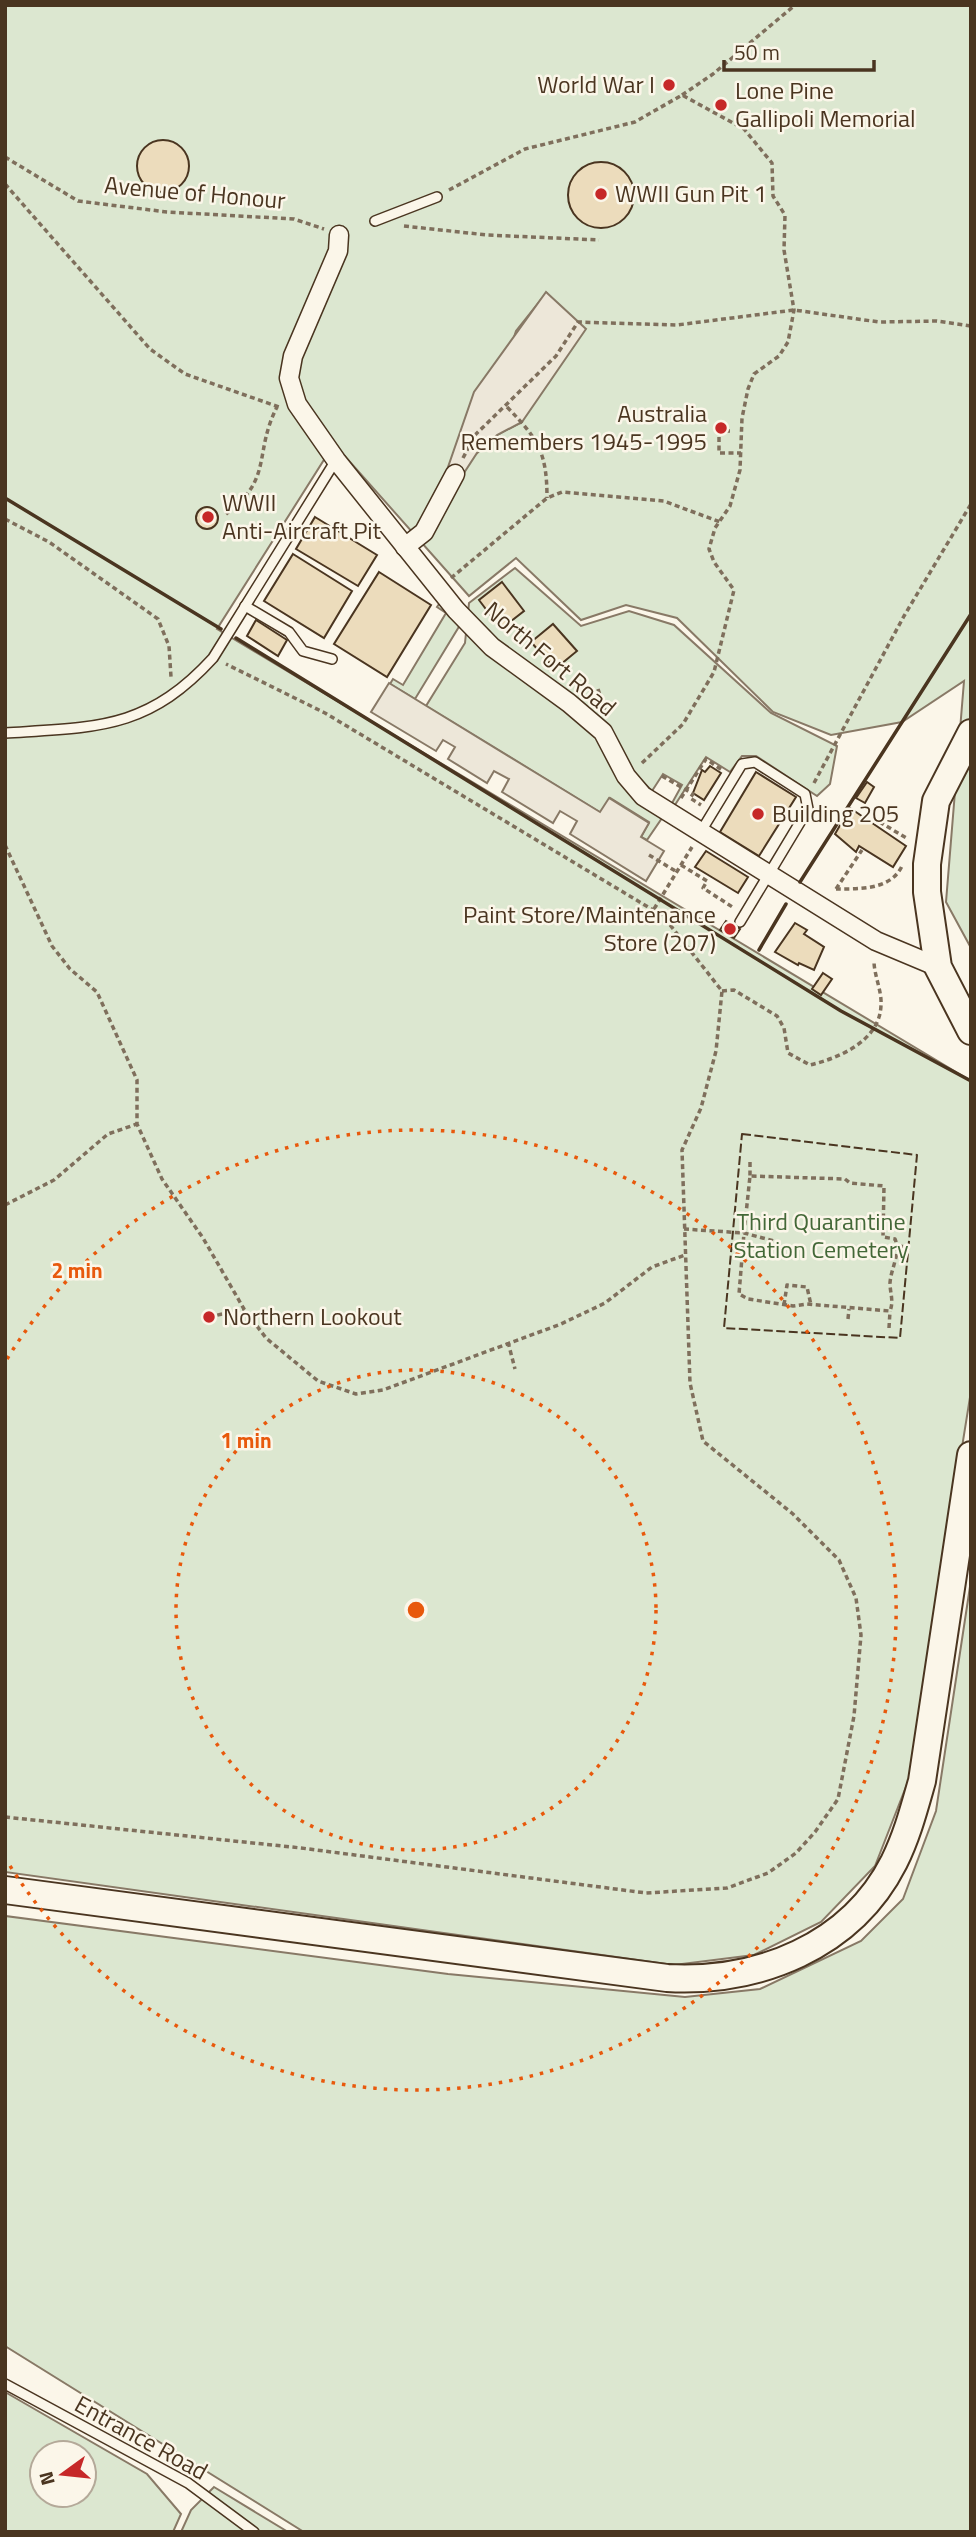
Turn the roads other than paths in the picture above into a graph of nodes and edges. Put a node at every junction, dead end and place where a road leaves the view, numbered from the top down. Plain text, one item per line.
1 (437, 197) road end
2 (375, 221) road end
3 (339, 235) road end
4 (336, 460) junction
5 (455, 474) road end
6 (405, 547) junction
7 (245, 607) junction
8 (332, 659) dead end
9 (5, 733) edge
10 (971, 733) edge
11 (700, 833) junction
12 (768, 875) junction
13 (742, 918) road end
14 (939, 967) junction
15 (971, 1031) edge
16 (971, 1455) edge
17 (5, 1890) edge
18 (5, 2384) edge
19 (254, 2532) edge

1 - 2 lane
3 - 4 street, North Fort Road
4 - 6 street, North Fort Road
4 - 7 lane
5 - 6 street
6 - 11 street, North Fort Road
7 - 8 lane
7 - 9 lane
10 - 14 street
11 - 12 street, North Fort Road
11 - 12 lane
12 - 13 lane
12 - 14 street, North Fort Road
14 - 15 street
16 - 17 street
18 - 19 lane, Entrance Road

